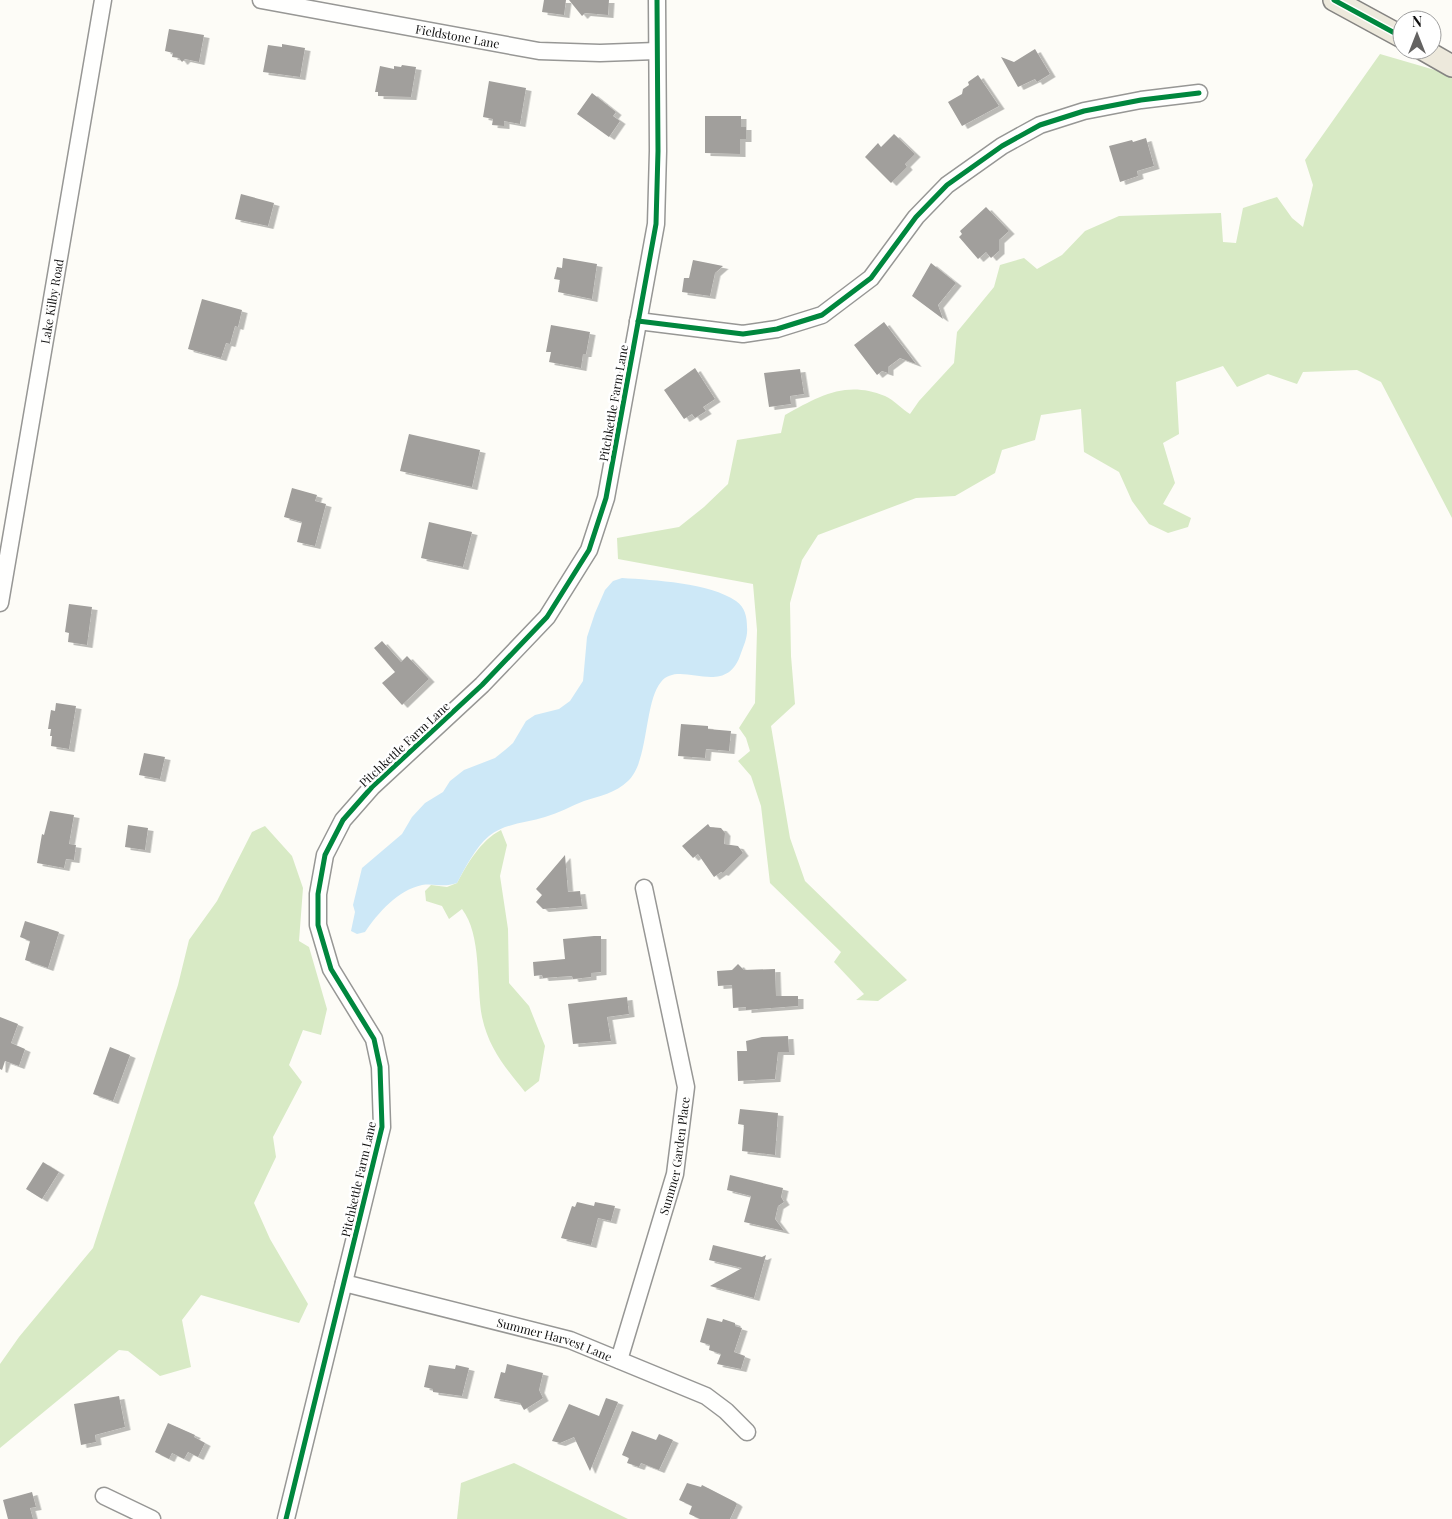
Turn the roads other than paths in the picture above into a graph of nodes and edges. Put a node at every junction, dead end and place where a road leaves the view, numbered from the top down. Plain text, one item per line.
1 (103, 0) edge
2 (261, 0) edge
3 (656, 0) edge
4 (1334, 0) edge
5 (320, 5) edge
6 (1392, 32) edge
7 (656, 51) junction
8 (1199, 93) dead end
9 (638, 321) junction
10 (0, 603) edge
11 (644, 888) dead end
12 (344, 1283) junction
13 (619, 1360) junction
14 (747, 1432) dead end
15 (104, 1496) dead end
16 (152, 1519) edge
17 (286, 1519) edge

1 - 10 street, Lake Kilby Road
2 - 5 street, Fieldstone Lane
3 - 7 street, Pitchkettle Farm Lane
4 - 6 main road
5 - 7 street, Fieldstone Lane
7 - 9 street, Pitchkettle Farm Lane
8 - 9 street
9 - 12 street, Pitchkettle Farm Lane
11 - 13 street, Summer Garden Place
12 - 13 street, Summer Harvest Lane
12 - 17 street, Pitchkettle Farm Lane
13 - 14 street, Summer Harvest Lane
15 - 16 street

